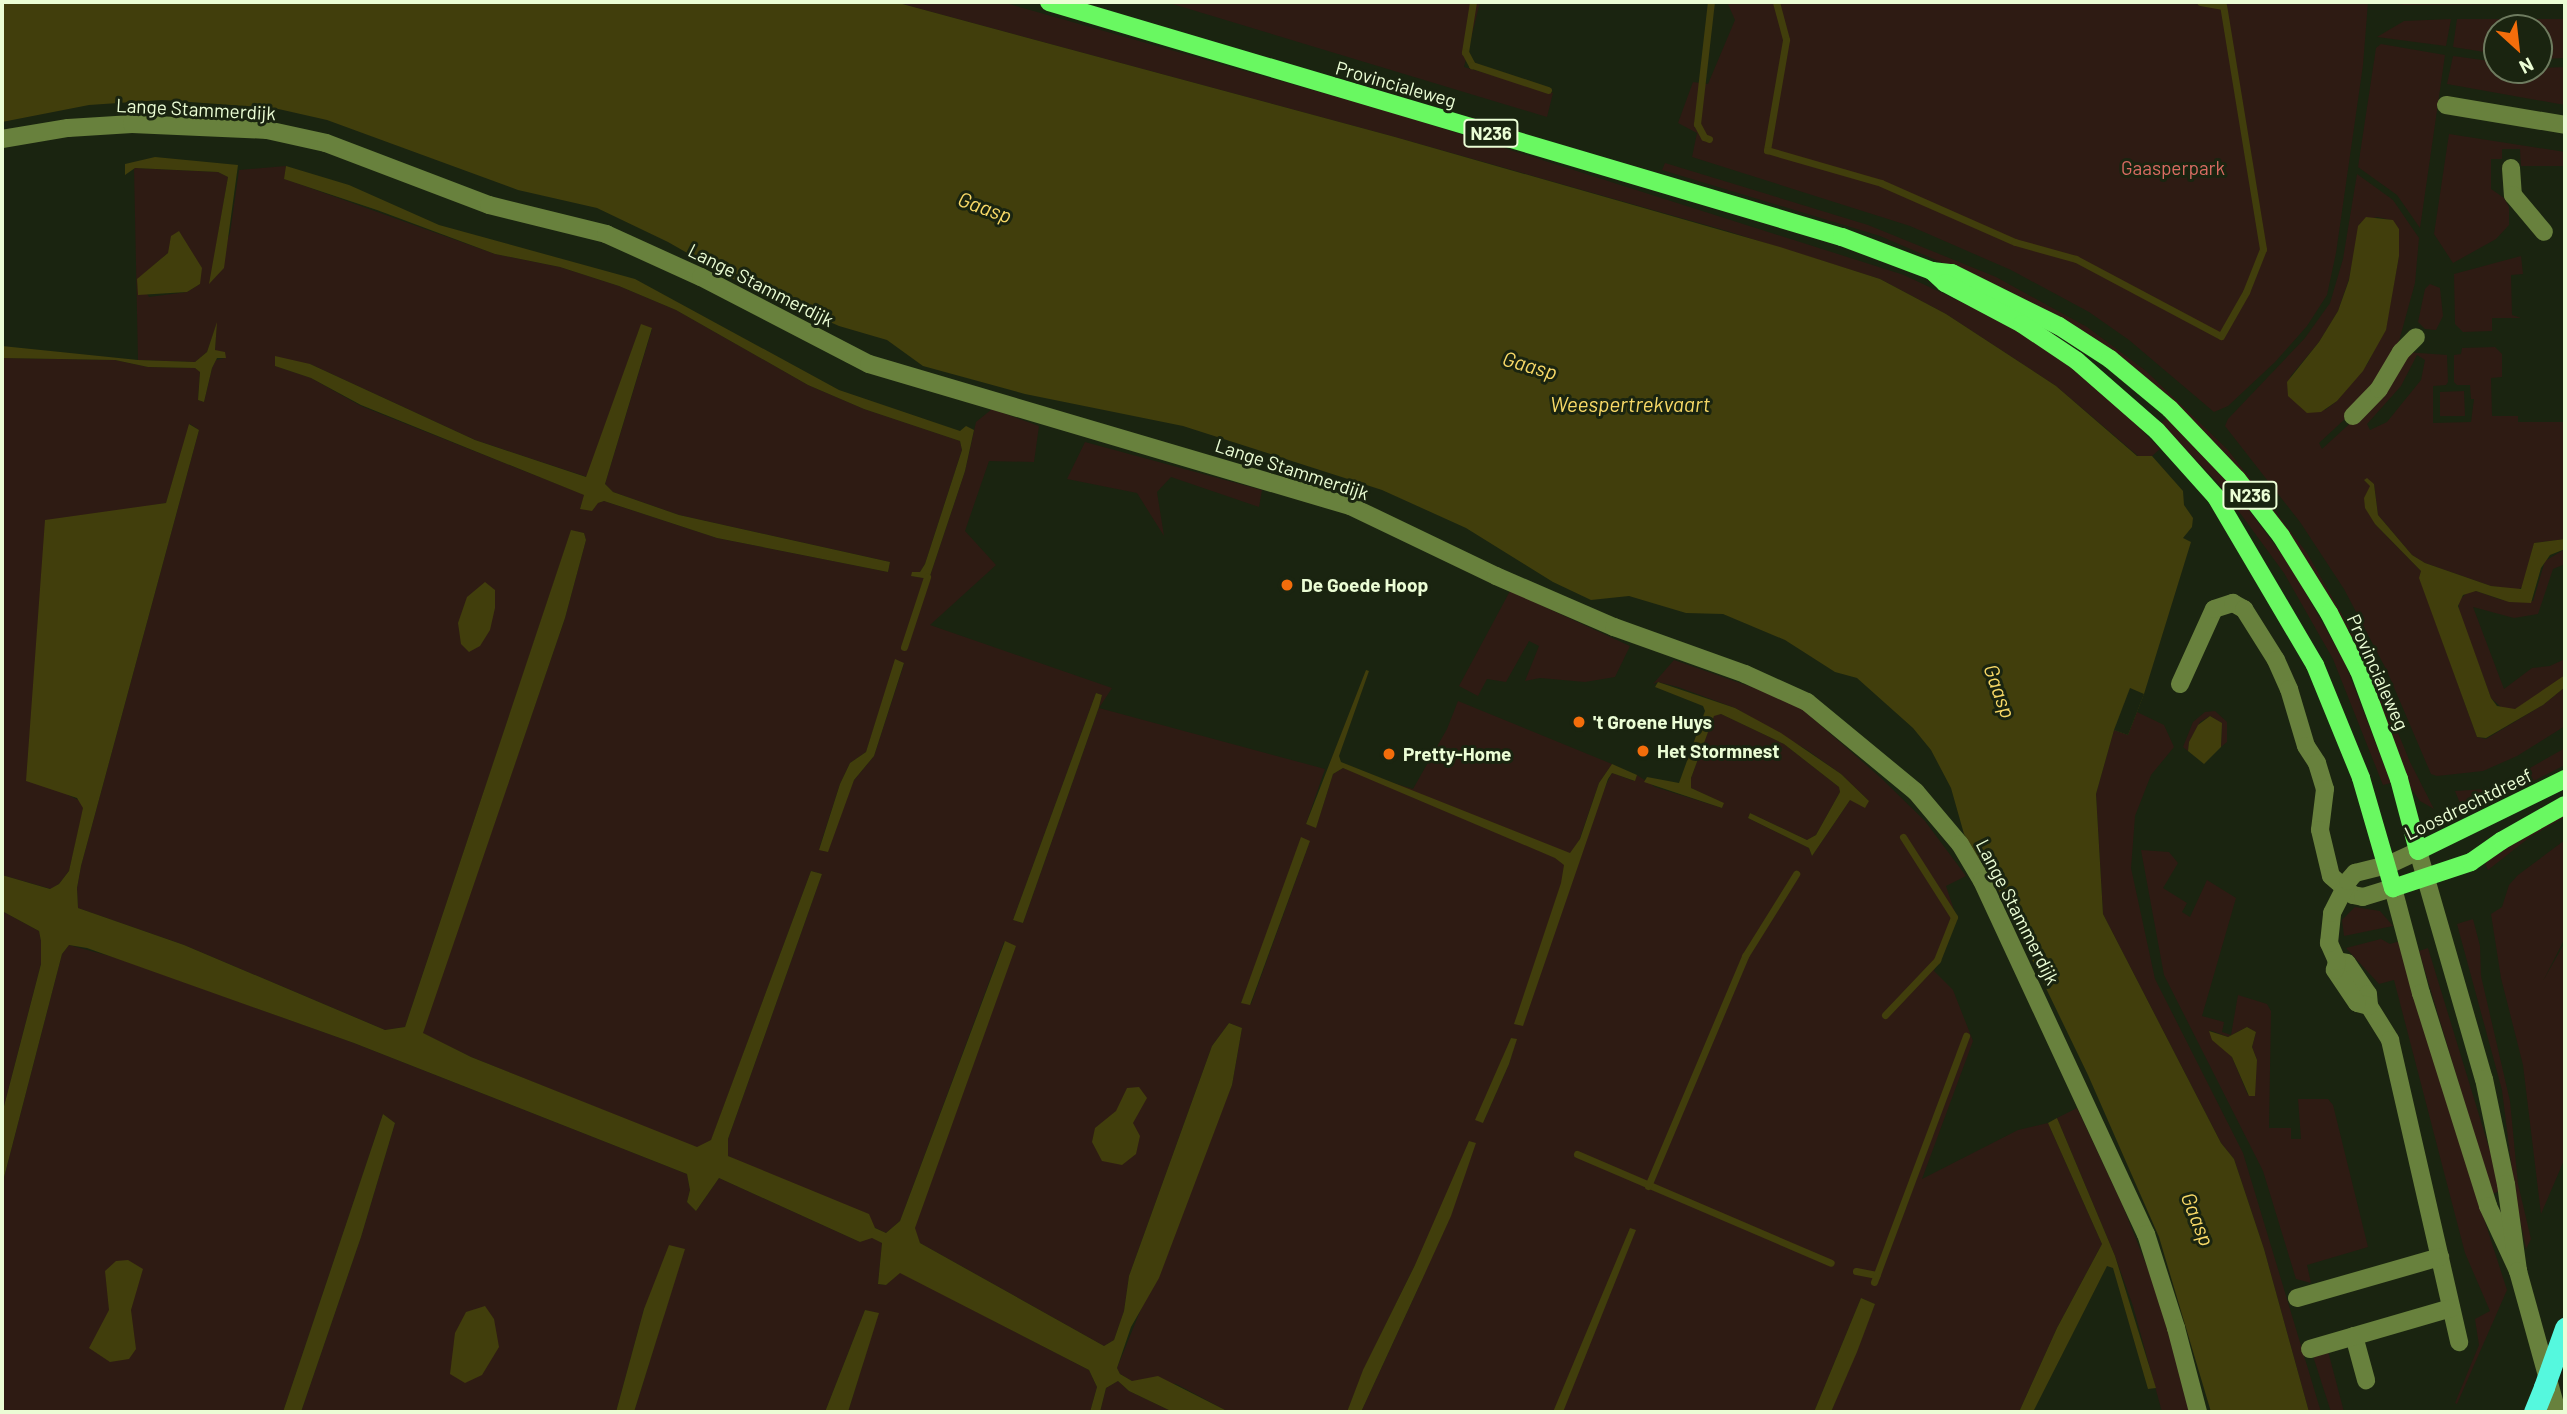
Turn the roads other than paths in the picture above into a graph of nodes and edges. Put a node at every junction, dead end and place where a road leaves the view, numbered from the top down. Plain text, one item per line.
1 (1049, 2) edge
2 (2446, 105) dead end
3 (2565, 125) edge
4 (2, 139) edge
5 (2511, 168) dead end
6 (2543, 232) dead end
7 (1932, 271) junction
8 (2416, 337) dead end
9 (2353, 416) dead end
10 (2180, 684) dead end
11 (2565, 779) edge
12 (2565, 805) edge
13 (2418, 851) junction
14 (2388, 865) junction
15 (2426, 877) junction
16 (2393, 887) junction
17 (2343, 889) junction
18 (2440, 1257) junction
19 (2518, 1270) junction
20 (2297, 1298) dead end
21 (2451, 1308) junction
22 (2565, 1328) edge
23 (2354, 1336) junction
24 (2459, 1342) dead end
25 (2310, 1349) dead end
26 (2565, 1355) edge
27 (2366, 1380) dead end
28 (2544, 1387) junction
29 (2198, 1412) edge
30 (2534, 1412) edge
31 (2557, 1412) edge

1 - 7 main road, Provincialeweg / N236
2 - 3 street
4 - 29 street, Lange Stammerdijk
5 - 6 street
7 - 13 main road, Provincialeweg / N236
7 - 14 main road, Provincialeweg / N236
8 - 9 street
10 - 17 street
11 - 13 main road, Loosdrechtdreef
12 - 15 main road
13 - 14 street, Loosdrechtdreef
13 - 15 street, Provincialeweg / N236
14 - 16 main road, Provincialeweg / N236
14 - 17 street, Loosdrechtdreef
15 - 16 main road
15 - 19 street, Provincialeweg
16 - 17 street
16 - 19 street, Provincialeweg
17 - 18 street
18 - 20 street
18 - 21 street
19 - 31 street, Provincialeweg
21 - 23 street
21 - 24 street
22 - 28 highway, bridge
23 - 25 street
23 - 27 street
26 - 28 highway, bridge
28 - 30 highway

